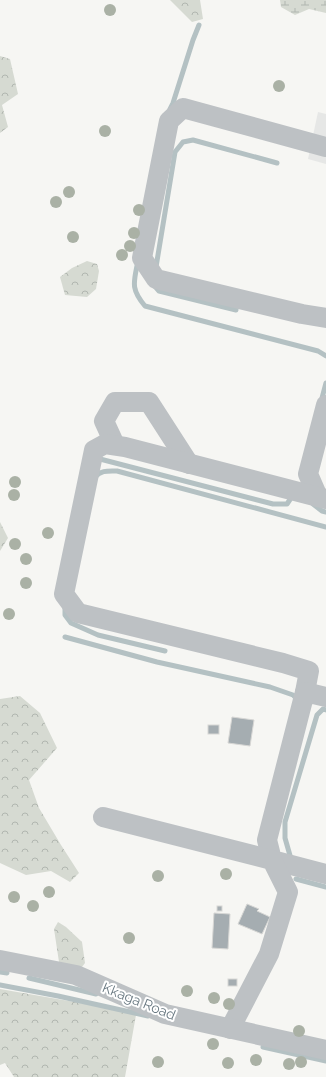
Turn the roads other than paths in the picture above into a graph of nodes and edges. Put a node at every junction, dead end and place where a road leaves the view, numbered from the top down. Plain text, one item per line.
1 (326, 146) edge
2 (326, 318) edge
3 (326, 405) edge
4 (115, 445) junction
5 (189, 464) junction
6 (308, 474) junction
7 (288, 490) junction
8 (322, 498) edge
9 (305, 692) junction
10 (326, 697) edge
11 (103, 816) dead end
12 (272, 860) junction
13 (326, 874) edge
14 (0, 960) edge
15 (230, 1029) junction
16 (326, 1050) edge

1 - 2 street
3 - 6 street
4 - 5 street
4 - 5 street
4 - 9 street
5 - 7 street
6 - 7 street
6 - 8 street
7 - 8 street
9 - 10 street
9 - 12 street
11 - 12 street
12 - 13 street
12 - 15 street
14 - 15 street, Kkaga Road
15 - 16 street, Kkaga Road

